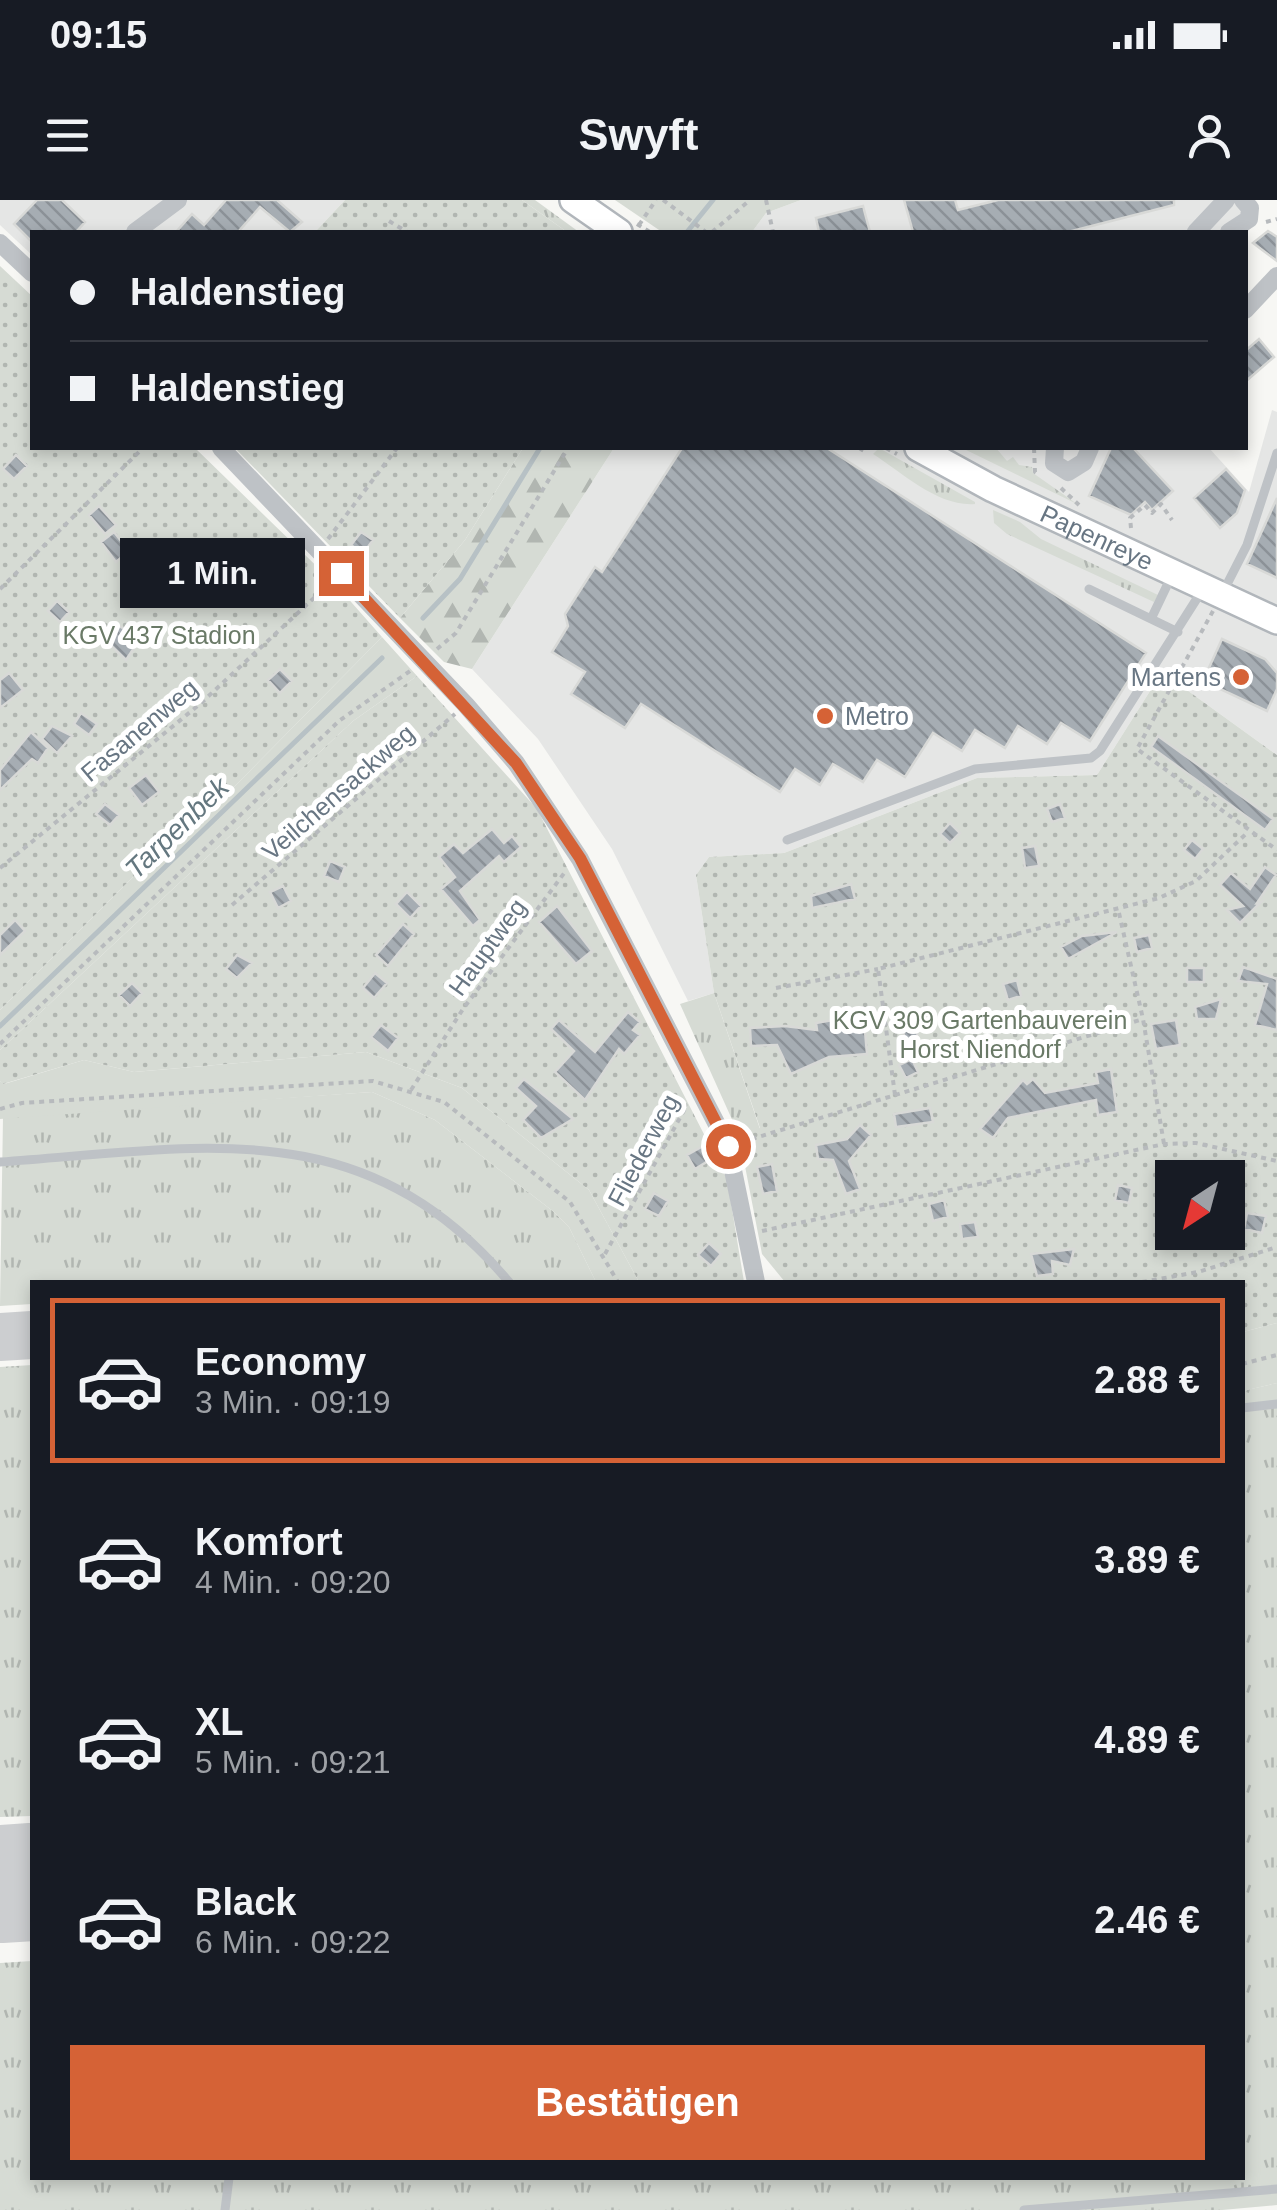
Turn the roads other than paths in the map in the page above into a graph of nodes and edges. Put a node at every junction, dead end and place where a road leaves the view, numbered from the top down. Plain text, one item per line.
1 (178, 200) edge
2 (573, 200) edge
3 (1226, 200) edge
4 (1243, 200) edge
5 (159, 206) edge
6 (629, 229) edge
7 (137, 230) edge
8 (1198, 230) edge
9 (1232, 230) edge
10 (0, 242) edge
11 (30, 271) edge
12 (1277, 276) edge
13 (1248, 307) edge
14 (223, 450) edge
15 (922, 450) edge
16 (1055, 450) edge
17 (1089, 450) edge
18 (1277, 453) edge
19 (1174, 572) junction
20 (1089, 589) dead end
21 (1213, 591) junction
22 (1150, 618) junction
23 (1277, 621) edge
24 (1178, 632) junction
25 (787, 840) dead end
26 (0, 1162) edge
27 (755, 1276) edge
28 (506, 1280) edge
29 (1277, 1404) edge
30 (1245, 1408) edge
31 (229, 2180) edge
32 (1277, 2189) edge
33 (225, 2210) edge
34 (1024, 2210) edge

1 - 5 street
2 - 6 main road
3 - 8 street
4 - 9 street
5 - 7 street
10 - 11 street
12 - 13 street
14 - 27 street
15 - 19 main road, Papenreye
16 - 17 street
18 - 21 lane
19 - 21 main road, Papenreye
19 - 22 lane
20 - 22 lane
21 - 23 main road, Papenreye
21 - 24 lane
22 - 24 lane
24 - 25 lane
26 - 28 lane
29 - 30 lane
31 - 33 lane
32 - 34 lane

